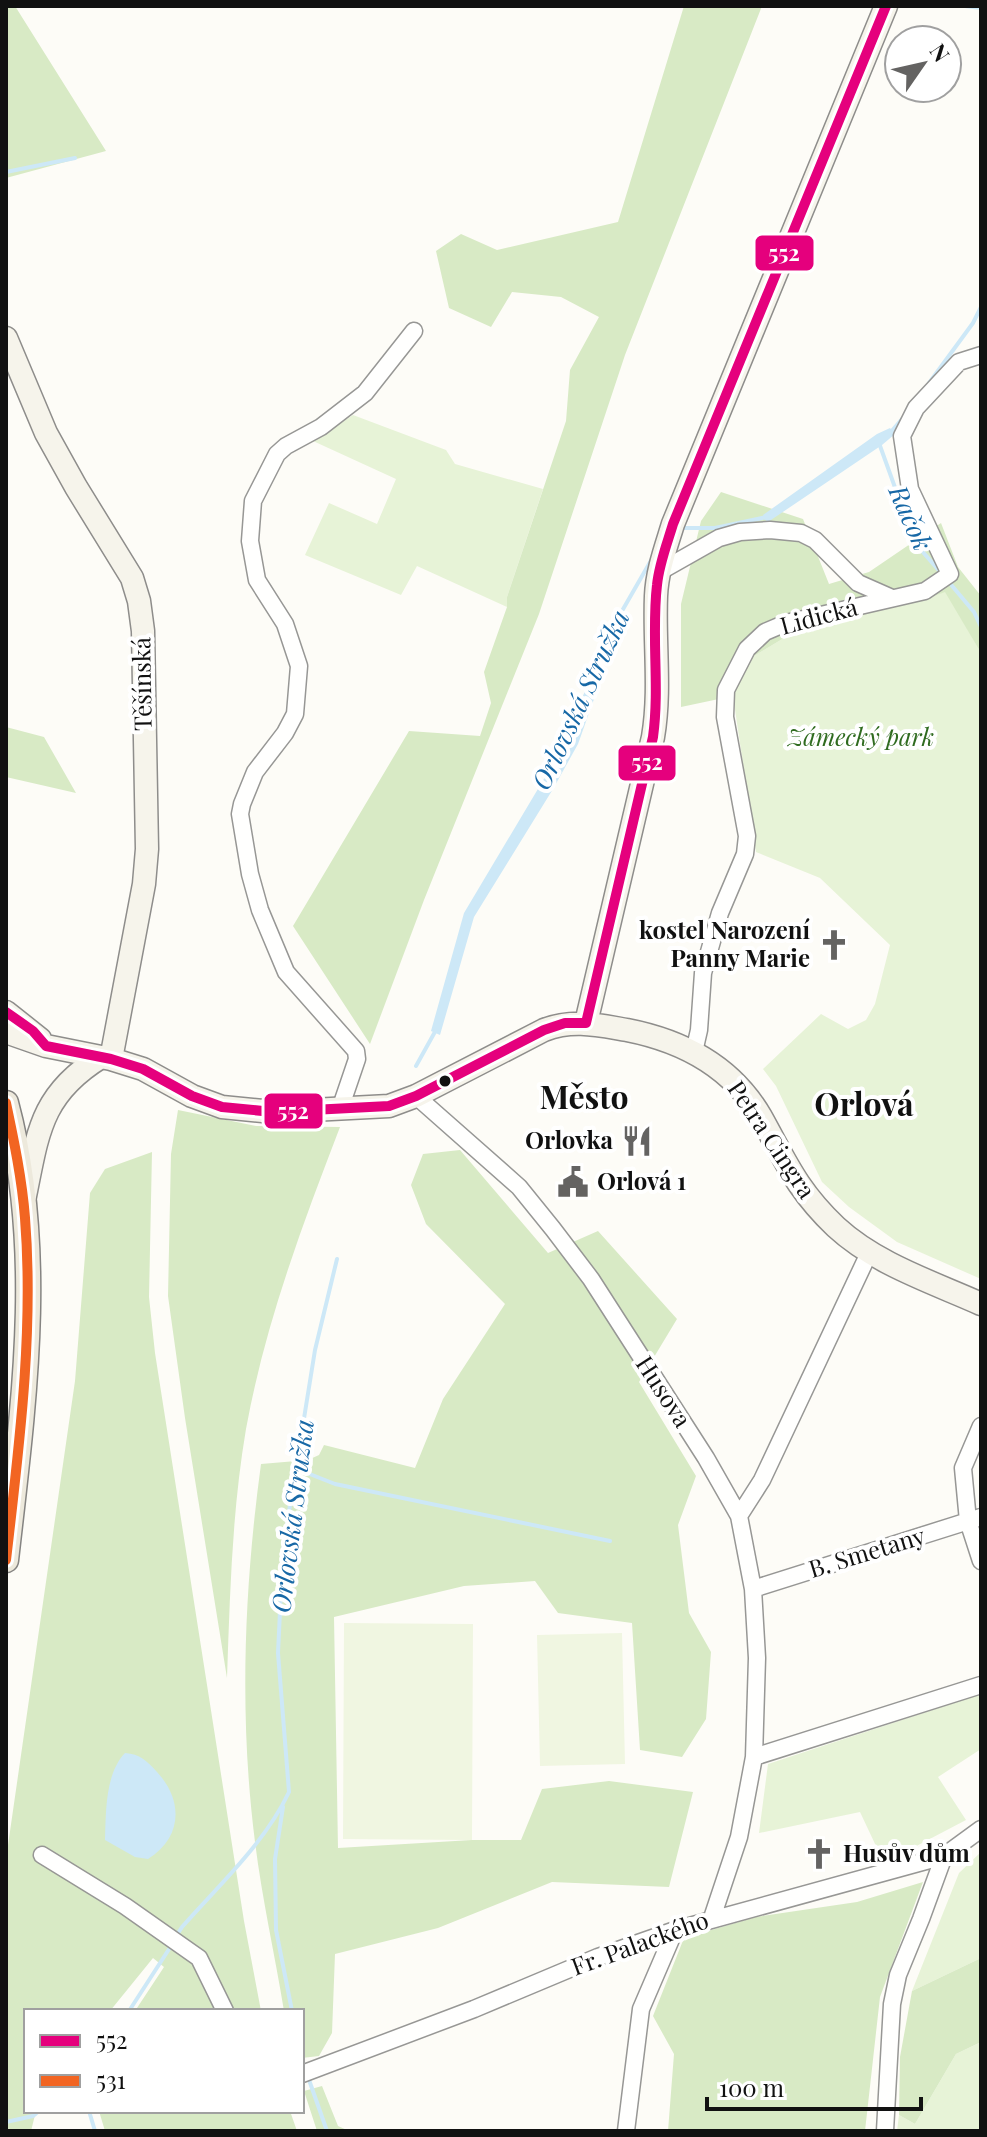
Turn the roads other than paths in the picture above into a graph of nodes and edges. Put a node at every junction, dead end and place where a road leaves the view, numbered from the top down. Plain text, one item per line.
1 (886, 6) edge
2 (414, 331) dead end
3 (6, 338) edge
4 (981, 355) edge
5 (659, 572) junction
6 (892, 598) junction
7 (6, 1012) edge
8 (586, 1023) junction
9 (6, 1032) edge
10 (46, 1046) junction
11 (694, 1052) junction
12 (106, 1058) junction
13 (416, 1096) junction
14 (6, 1103) edge
15 (340, 1109) junction
16 (25, 1197) junction
17 (869, 1253) junction
18 (981, 1304) edge
19 (981, 1426) edge
20 (739, 1516) junction
21 (975, 1519) edge
22 (6, 1560) edge
23 (981, 1561) edge
24 (753, 1589) junction
25 (981, 1685) edge
26 (754, 1757) junction
27 (981, 1829) edge
28 (42, 1855) dead end
29 (944, 1856) junction
30 (712, 1918) junction
31 (675, 1930) junction
32 (224, 2009) edge
33 (304, 2073) edge
34 (626, 2131) edge
35 (885, 2131) edge

1 - 5 street
2 - 15 street
3 - 12 street, Těšínská
4 - 6 street, Lidická
5 - 6 street
5 - 8 street
6 - 11 street, Lidická
7 - 10 street
8 - 11 street, Petra Cingra
8 - 13 street, Petra Cingra
9 - 10 street, Petra Cingra
10 - 12 street, Petra Cingra
11 - 17 street, Petra Cingra
12 - 15 street, Petra Cingra
12 - 16 street
13 - 15 street, Petra Cingra
13 - 20 street, Husova
14 - 16 main road
16 - 22 main road
17 - 18 street, Petra Cingra
17 - 20 street
19 - 21 street
20 - 24 street, Husova
21 - 23 street
21 - 24 street, B. Smetany
24 - 26 street, Husova
25 - 26 street
26 - 30 street, Husova
27 - 29 street, Fr. Palackého
28 - 32 street
29 - 30 street, Fr. Palackého
29 - 35 street
30 - 31 street, Fr. Palackého
31 - 33 street, Fr. Palackého
31 - 34 street

